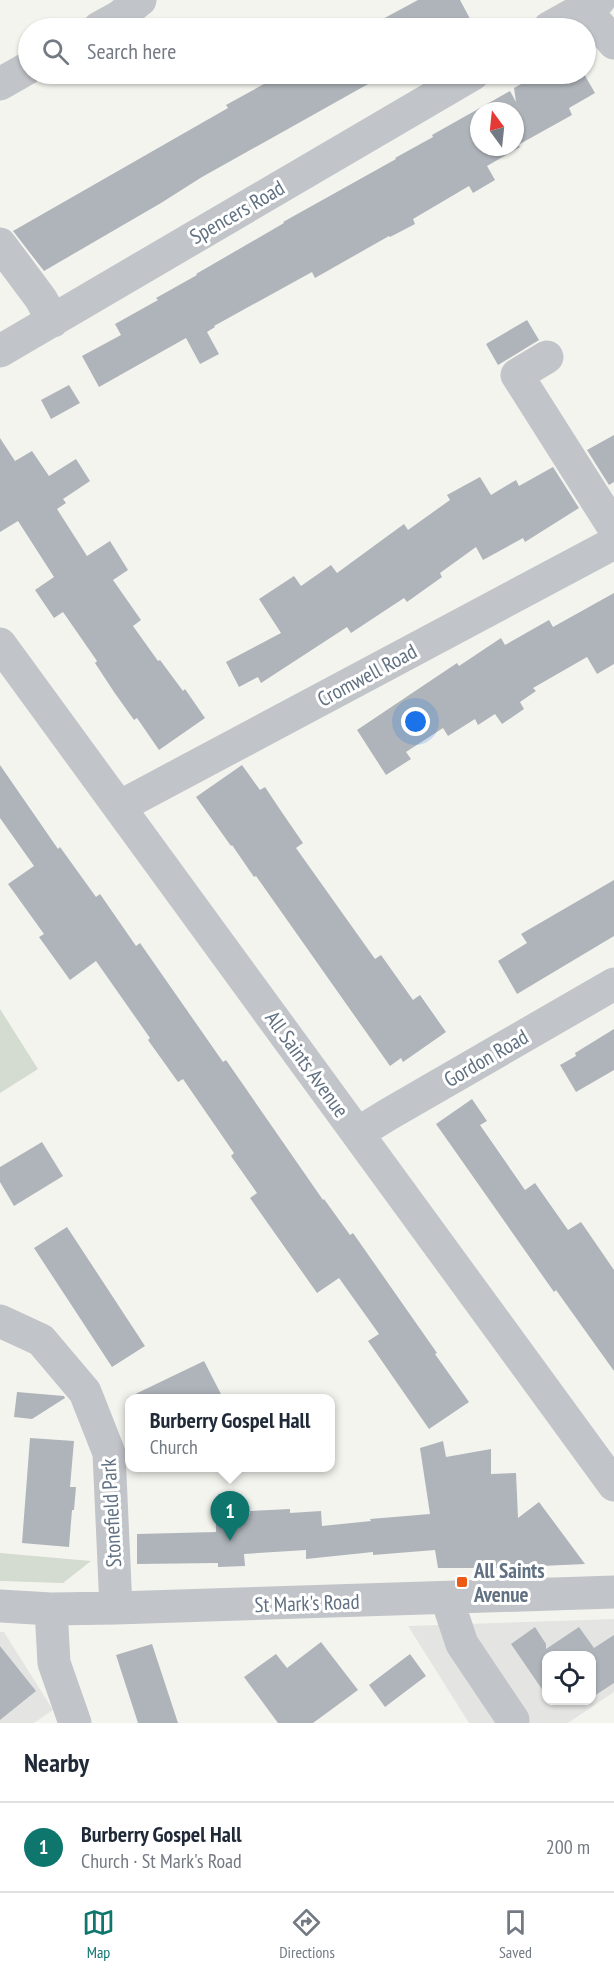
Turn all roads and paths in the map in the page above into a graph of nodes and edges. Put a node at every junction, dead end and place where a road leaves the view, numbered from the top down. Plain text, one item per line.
1 (140, 0) edge
2 (592, 3) edge
3 (117, 18) edge
4 (566, 18) edge
5 (614, 43) edge
6 (18, 74) edge
7 (0, 84) edge
8 (456, 84) edge
9 (0, 244) edge
10 (52, 321) junction
11 (0, 351) edge
12 (547, 357) dead end
13 (614, 528) edge
14 (614, 543) edge
15 (0, 644) edge
16 (119, 807) junction
17 (614, 984) edge
18 (358, 1133) junction
19 (0, 1321) edge
20 (614, 1485) edge
21 (614, 1592) edge
22 (447, 1599) junction
23 (0, 1606) edge
24 (116, 1608) junction
25 (51, 1609) junction
26 (513, 1720) dead end
27 (75, 1723) edge

1 - 3 street
2 - 4 street
2 - 5 street
6 - 7 street
8 - 10 street, Spencers Road
9 - 10 street
10 - 11 street, Spencers Road
12 - 13 street
14 - 16 street, Cromwell Road
15 - 16 street, All Saints Avenue
16 - 18 street, All Saints Avenue
17 - 18 street, Gordon Road
18 - 20 street, All Saints Avenue
19 - 24 street, Stonefield Park
21 - 22 street, St Mark's Road
22 - 24 street, St Mark's Road
22 - 26 street
23 - 25 street, St Mark's Road
24 - 25 street, St Mark's Road
25 - 27 street

